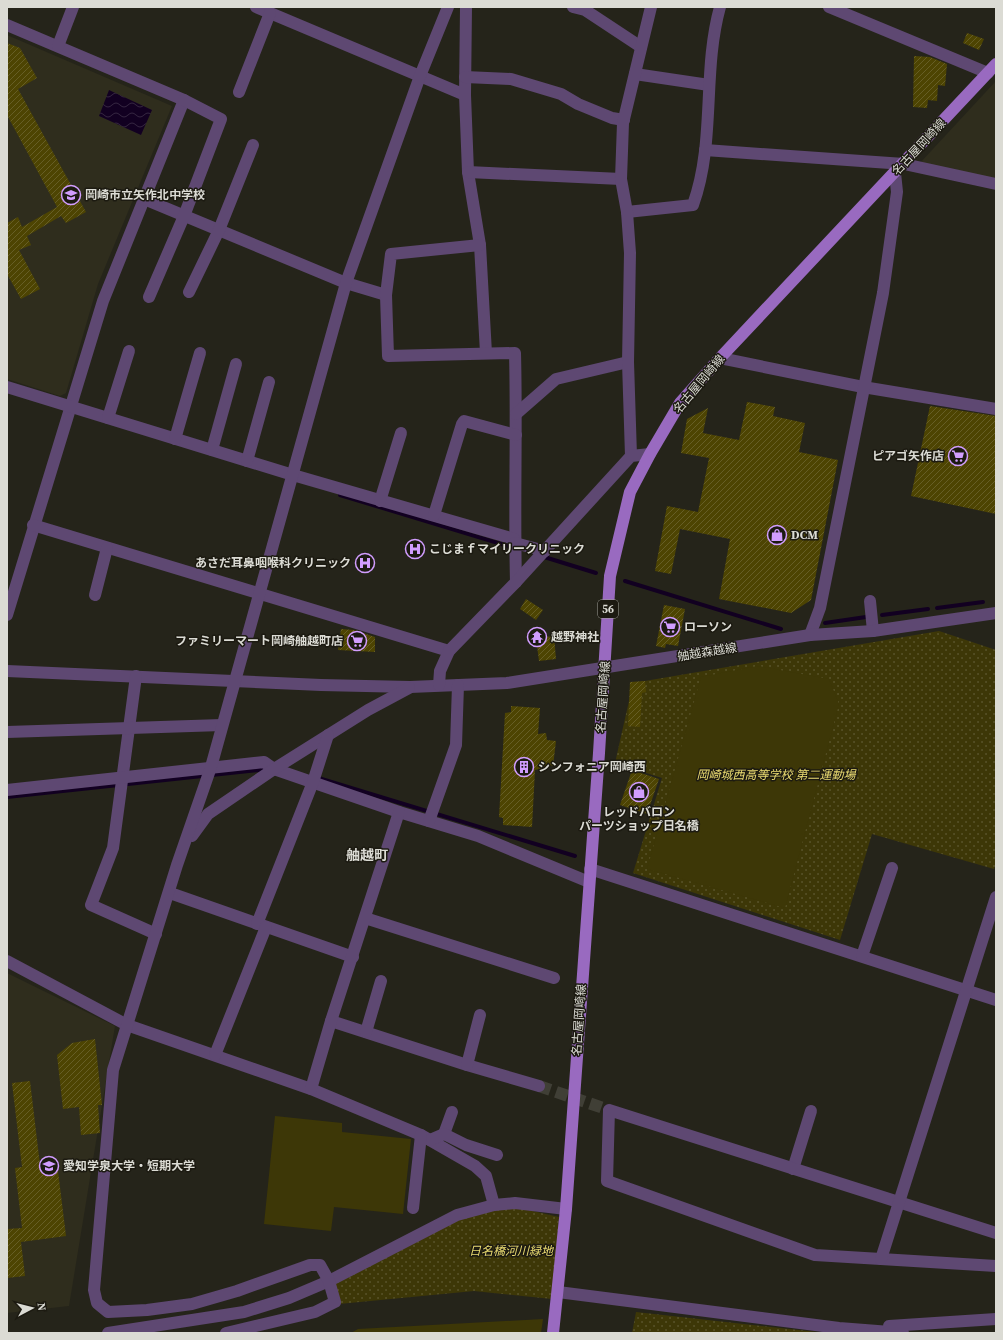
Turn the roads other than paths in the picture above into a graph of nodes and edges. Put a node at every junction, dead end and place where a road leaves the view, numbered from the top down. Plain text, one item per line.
1 (73, 7) edge
2 (256, 7) edge
3 (448, 7) edge
4 (466, 7) edge
5 (572, 7) edge
6 (651, 7) edge
7 (720, 7) edge
8 (828, 7) edge
9 (270, 13) junction
10 (7, 25) edge
11 (58, 46) junction
12 (641, 47) junction
13 (992, 68) edge
14 (634, 74) junction
15 (420, 76) junction
16 (465, 77) junction
17 (709, 86) junction
18 (239, 92) dead end
19 (465, 95) junction
20 (184, 100) junction
21 (624, 120) junction
22 (253, 145) dead end
23 (706, 150) junction
24 (904, 164) junction
25 (468, 172) junction
26 (895, 173) junction
27 (622, 179) junction
28 (996, 184) edge
29 (144, 199) junction
30 (627, 212) junction
31 (184, 216) junction
32 (219, 230) junction
33 (480, 244) junction
34 (346, 283) junction
35 (189, 292) dead end
36 (386, 295) junction
37 (148, 297) dead end
38 (129, 351) dead end
39 (200, 353) dead end
40 (486, 353) junction
41 (720, 358) junction
42 (628, 362) junction
43 (236, 364) dead end
44 (269, 382) dead end
45 (7, 387) edge
46 (863, 387) junction
47 (70, 407) junction
48 (996, 409) edge
49 (516, 414) junction
50 (108, 418) junction
51 (401, 433) dead end
52 (516, 435) junction
53 (175, 439) junction
54 (212, 450) junction
55 (650, 454) junction
56 (631, 456) junction
57 (247, 461) junction
58 (293, 475) junction
59 (380, 501) junction
60 (434, 515) junction
61 (33, 525) junction
62 (515, 545) junction
63 (107, 548) junction
64 (542, 554) junction
65 (13, 575) edge
66 (516, 582) junction
67 (260, 593) junction
68 (95, 595) dead end
69 (870, 601) dead end
70 (7, 612) edge
71 (996, 613) edge
72 (873, 631) junction
73 (810, 635) junction
74 (449, 651) junction
75 (604, 668) junction
76 (7, 671) edge
77 (136, 676) junction
78 (233, 681) junction
79 (439, 685) junction
80 (458, 685) junction
81 (410, 687) junction
82 (222, 725) junction
83 (130, 728) junction
84 (7, 732) edge
85 (328, 735) junction
86 (211, 767) junction
87 (274, 769) junction
88 (122, 777) junction
89 (313, 782) junction
90 (7, 790) edge
91 (399, 812) junction
92 (429, 821) junction
93 (178, 865) junction
94 (892, 868) dead end
95 (590, 869) junction
96 (589, 882) junction
97 (170, 893) junction
98 (996, 897) edge
99 (365, 918) junction
100 (262, 925) junction
101 (156, 934) junction
102 (862, 956) junction
103 (353, 957) junction
104 (7, 962) edge
105 (554, 978) dead end
106 (381, 981) dead end
107 (966, 990) junction
108 (996, 1000) edge
109 (480, 1015) dead end
110 (331, 1021) junction
111 (127, 1025) junction
112 (366, 1032) junction
113 (215, 1055) junction
114 (467, 1066) junction
115 (539, 1086) tunnel mouth
116 (311, 1089) junction
117 (811, 1111) dead end
118 (452, 1112) dead end
119 (444, 1134) junction
120 (426, 1137) junction
121 (497, 1155) dead end
122 (793, 1169) junction
123 (899, 1203) junction
124 (494, 1205) junction
125 (413, 1208) dead end
126 (566, 1209) junction
127 (996, 1233) edge
128 (881, 1259) junction
129 (996, 1266) edge
130 (329, 1281) junction
131 (558, 1292) junction
132 (996, 1320) edge
133 (839, 1328) junction
134 (553, 1329) edge
135 (108, 1333) edge
136 (226, 1333) edge
137 (903, 1333) edge

1 - 11 street
2 - 9 street
3 - 15 street
4 - 16 street
5 - 12 street
6 - 12 street
7 - 17 street
8 - 13 street
9 - 15 street
9 - 18 street
10 - 11 street
11 - 20 street
12 - 14 street
13 - 24 main road, 名古屋岡崎線 / 56
14 - 17 street
14 - 21 street
15 - 19 street
15 - 34 street
16 - 19 street
16 - 21 street
17 - 23 street
19 - 25 street
20 - 29 street
20 - 31 street
21 - 27 street
22 - 32 street
23 - 24 street
23 - 30 street
24 - 26 main road, 名古屋岡崎線 / 56
24 - 28 street
25 - 27 street
25 - 33 street
26 - 41 main road, 名古屋岡崎線 / 56
26 - 46 street
27 - 30 street
29 - 31 street
29 - 47 street
30 - 42 street
31 - 32 street
31 - 37 street
32 - 34 street
32 - 35 street
33 - 36 street
33 - 40 street
34 - 36 street
34 - 58 street
36 - 40 street
38 - 50 street
39 - 53 street
40 - 49 street
41 - 46 street
41 - 55 main road, 名古屋岡崎線 / 56
42 - 49 street
42 - 56 street
43 - 54 street
44 - 57 street
45 - 47 street
46 - 48 street
46 - 73 street
47 - 50 street
47 - 61 street
49 - 52 street
50 - 53 street
51 - 59 street
52 - 60 street
52 - 62 street
53 - 54 street
54 - 57 street
55 - 56 street
55 - 75 main road, 名古屋岡崎線 / 56
56 - 64 street
57 - 58 street
58 - 59 street
58 - 67 street
59 - 60 street
60 - 62 street
61 - 63 street
61 - 65 street
62 - 64 street
62 - 66 street
63 - 67 street
63 - 68 street
64 - 66 street
65 - 70 street
66 - 74 street
67 - 74 street
67 - 78 street
69 - 72 street
71 - 72 street, 舳越森越線
72 - 73 street, 舳越森越線
73 - 75 street, 舳越森越線
74 - 79 street
75 - 80 street, 舳越森越線
75 - 95 main road, 名古屋岡崎線 / 56
76 - 77 street, 舳越森越線
77 - 78 street, 舳越森越線
77 - 83 street
78 - 81 street, 舳越森越線
78 - 82 street
79 - 80 street, 舳越森越線
79 - 81 street, 舳越森越線
80 - 92 street
81 - 85 street
82 - 83 street
82 - 86 street
83 - 84 street
83 - 88 street
85 - 87 street
85 - 89 street
86 - 87 street
86 - 88 street
86 - 93 street
87 - 89 street
87 - 93 street
88 - 90 street
88 - 101 street
89 - 91 street
89 - 100 street
91 - 92 street
91 - 99 street
92 - 96 street
93 - 97 street
94 - 102 street
95 - 96 main road, 名古屋岡崎線 / 56
95 - 102 street
96 - 126 main road, 名古屋岡崎線 / 56
97 - 100 street
97 - 101 street
98 - 107 street
99 - 103 street
99 - 105 street
100 - 103 street
100 - 113 street
101 - 111 street
102 - 107 street
103 - 110 street
104 - 111 street
106 - 112 street
107 - 108 street
107 - 123 street
109 - 114 street
110 - 112 street
110 - 116 street
111 - 113 street
111 - 130 street
112 - 114 street
113 - 116 street
114 - 115 street
116 - 120 street
117 - 122 street
118 - 119 street
119 - 120 street
119 - 121 street
120 - 124 street
120 - 125 street
122 - 123 street
122 - 128 street
123 - 127 street
123 - 128 street
124 - 126 street
124 - 130 street
126 - 131 main road, 名古屋岡崎線 / 56
128 - 129 street
130 - 135 street
130 - 136 street
131 - 133 street
131 - 134 main road, 名古屋岡崎線 / 56
132 - 133 street
133 - 137 street

